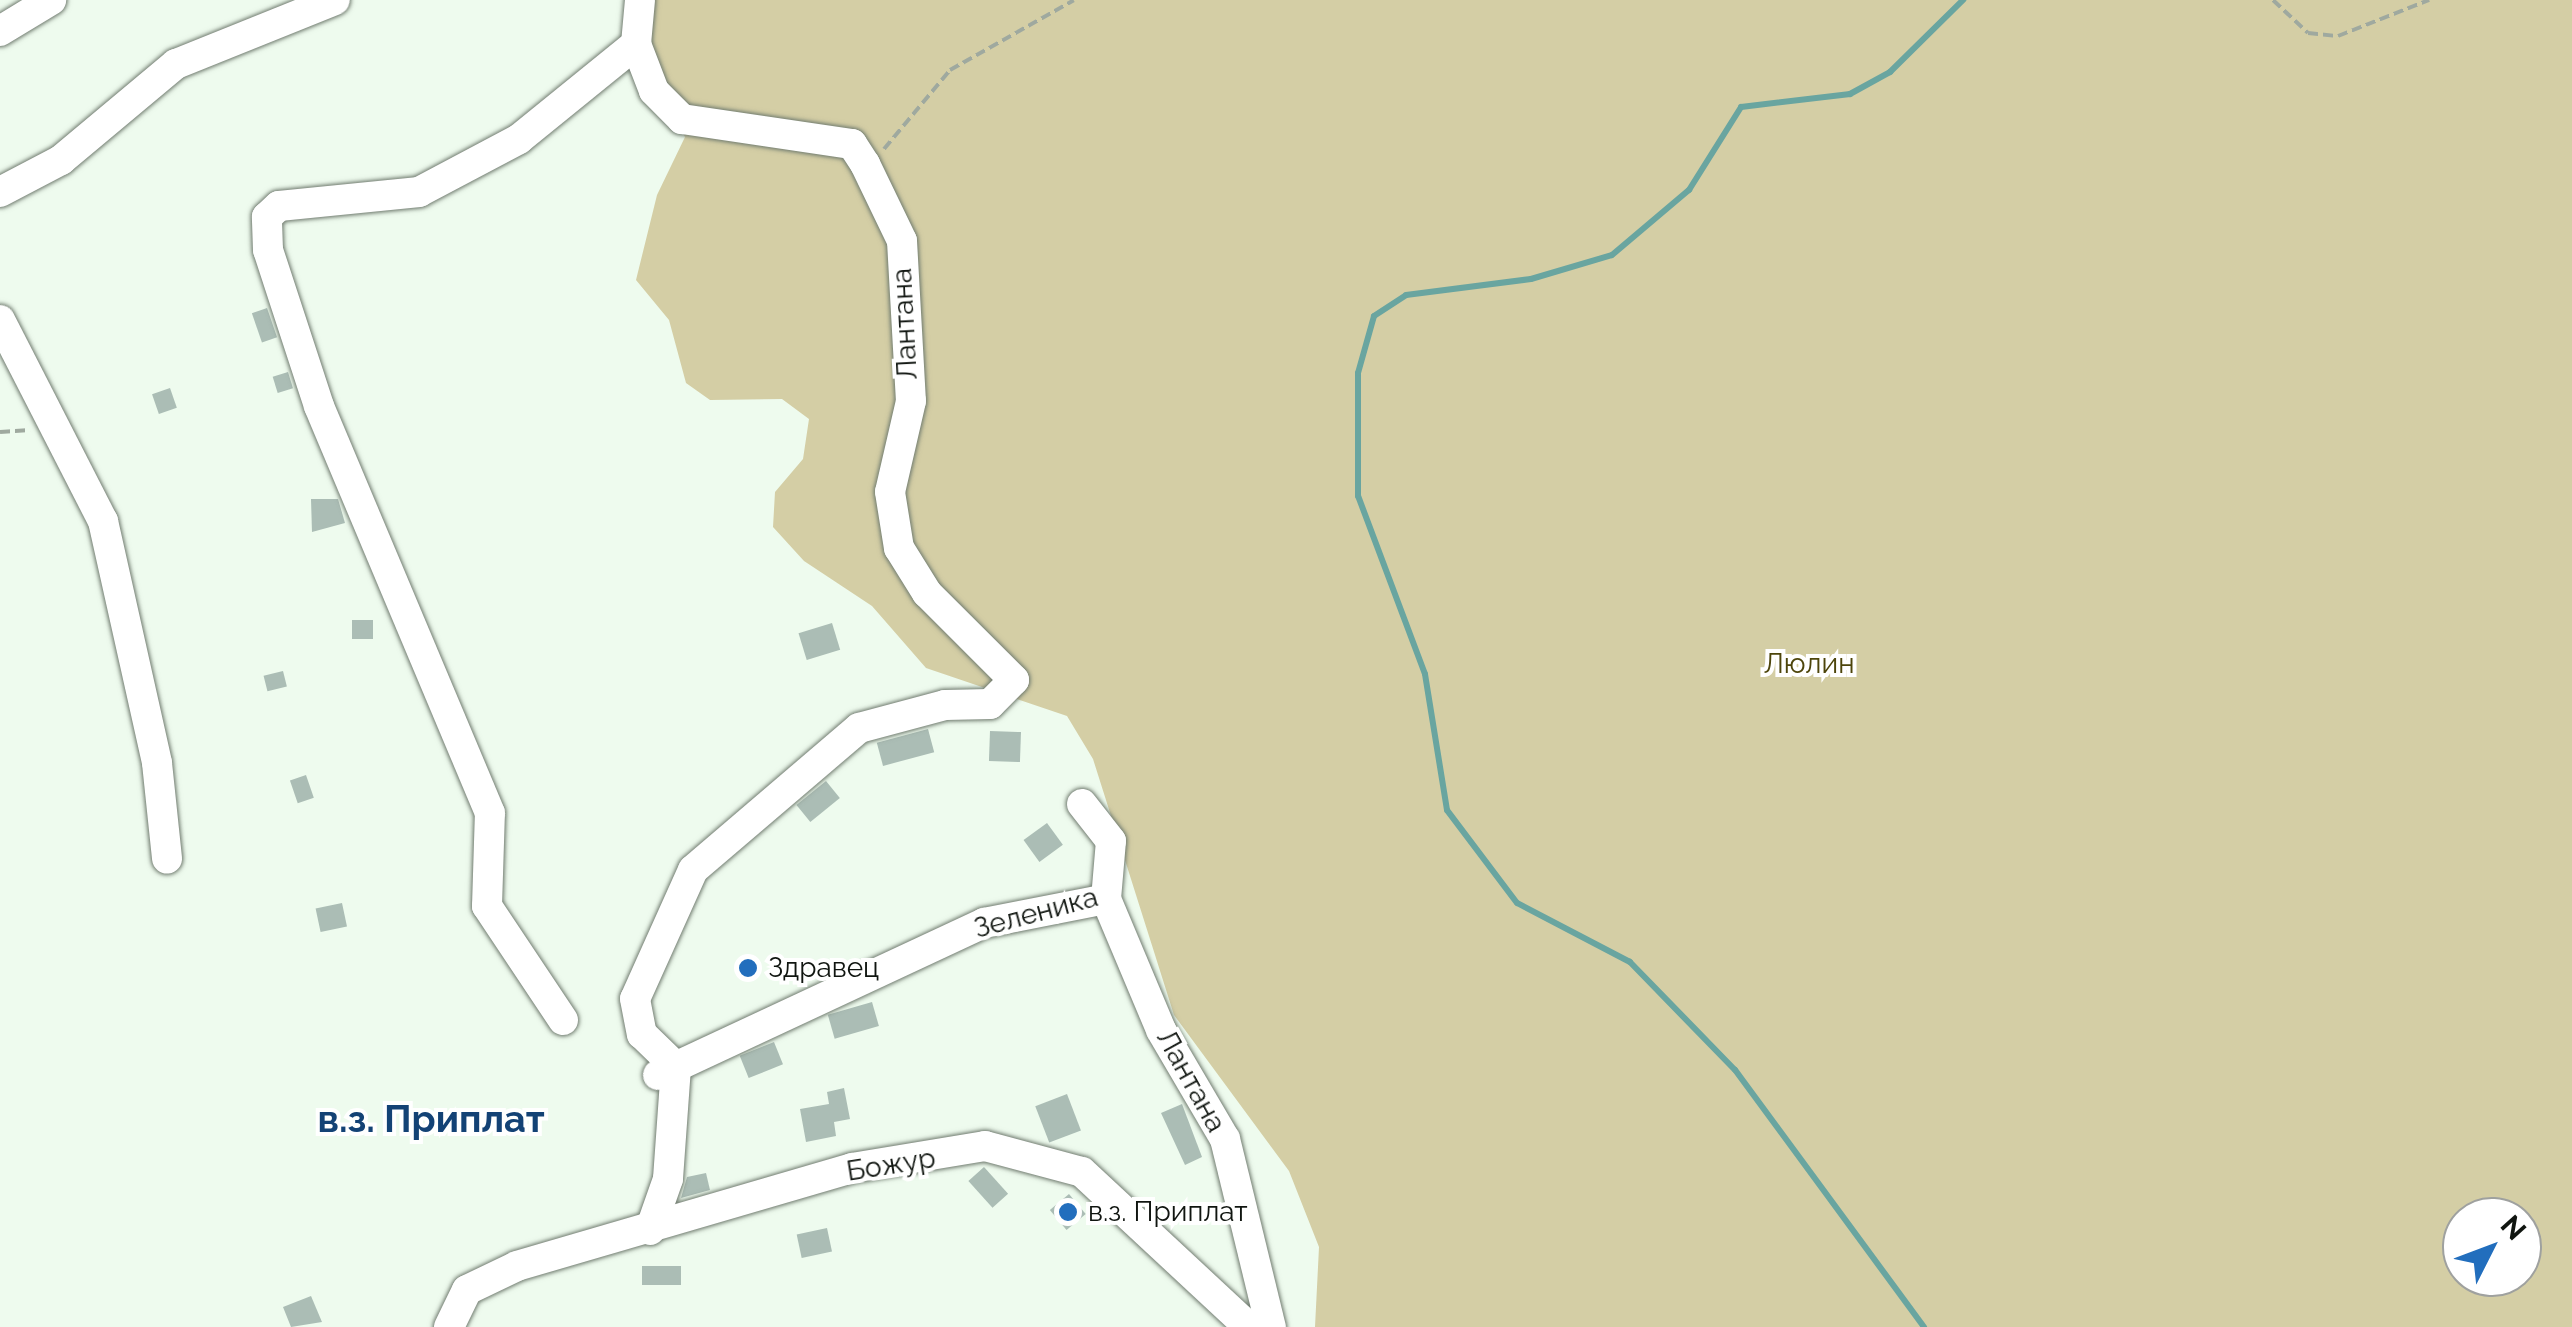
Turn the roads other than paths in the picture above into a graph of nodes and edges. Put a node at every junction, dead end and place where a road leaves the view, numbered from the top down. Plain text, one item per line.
1 (50, 0) edge
2 (334, 0) edge
3 (640, 0) edge
4 (0, 31) edge
5 (636, 44) junction
6 (0, 192) edge
7 (0, 320) edge
8 (1082, 804) dead end
9 (168, 858) dead end
10 (1106, 899) junction
11 (562, 1020) dead end
12 (664, 1072) junction
13 (650, 1230) junction
14 (449, 1327) edge
15 (1249, 1327) edge
16 (1271, 1327) edge

1 - 4 street
2 - 6 street
3 - 5 street
5 - 11 street
5 - 12 street, Лантана
7 - 9 street
8 - 10 street, Зеленика
10 - 12 street, Зеленика
10 - 16 street, Лантана
12 - 13 street
13 - 14 street, Божур
13 - 15 street, Божур

